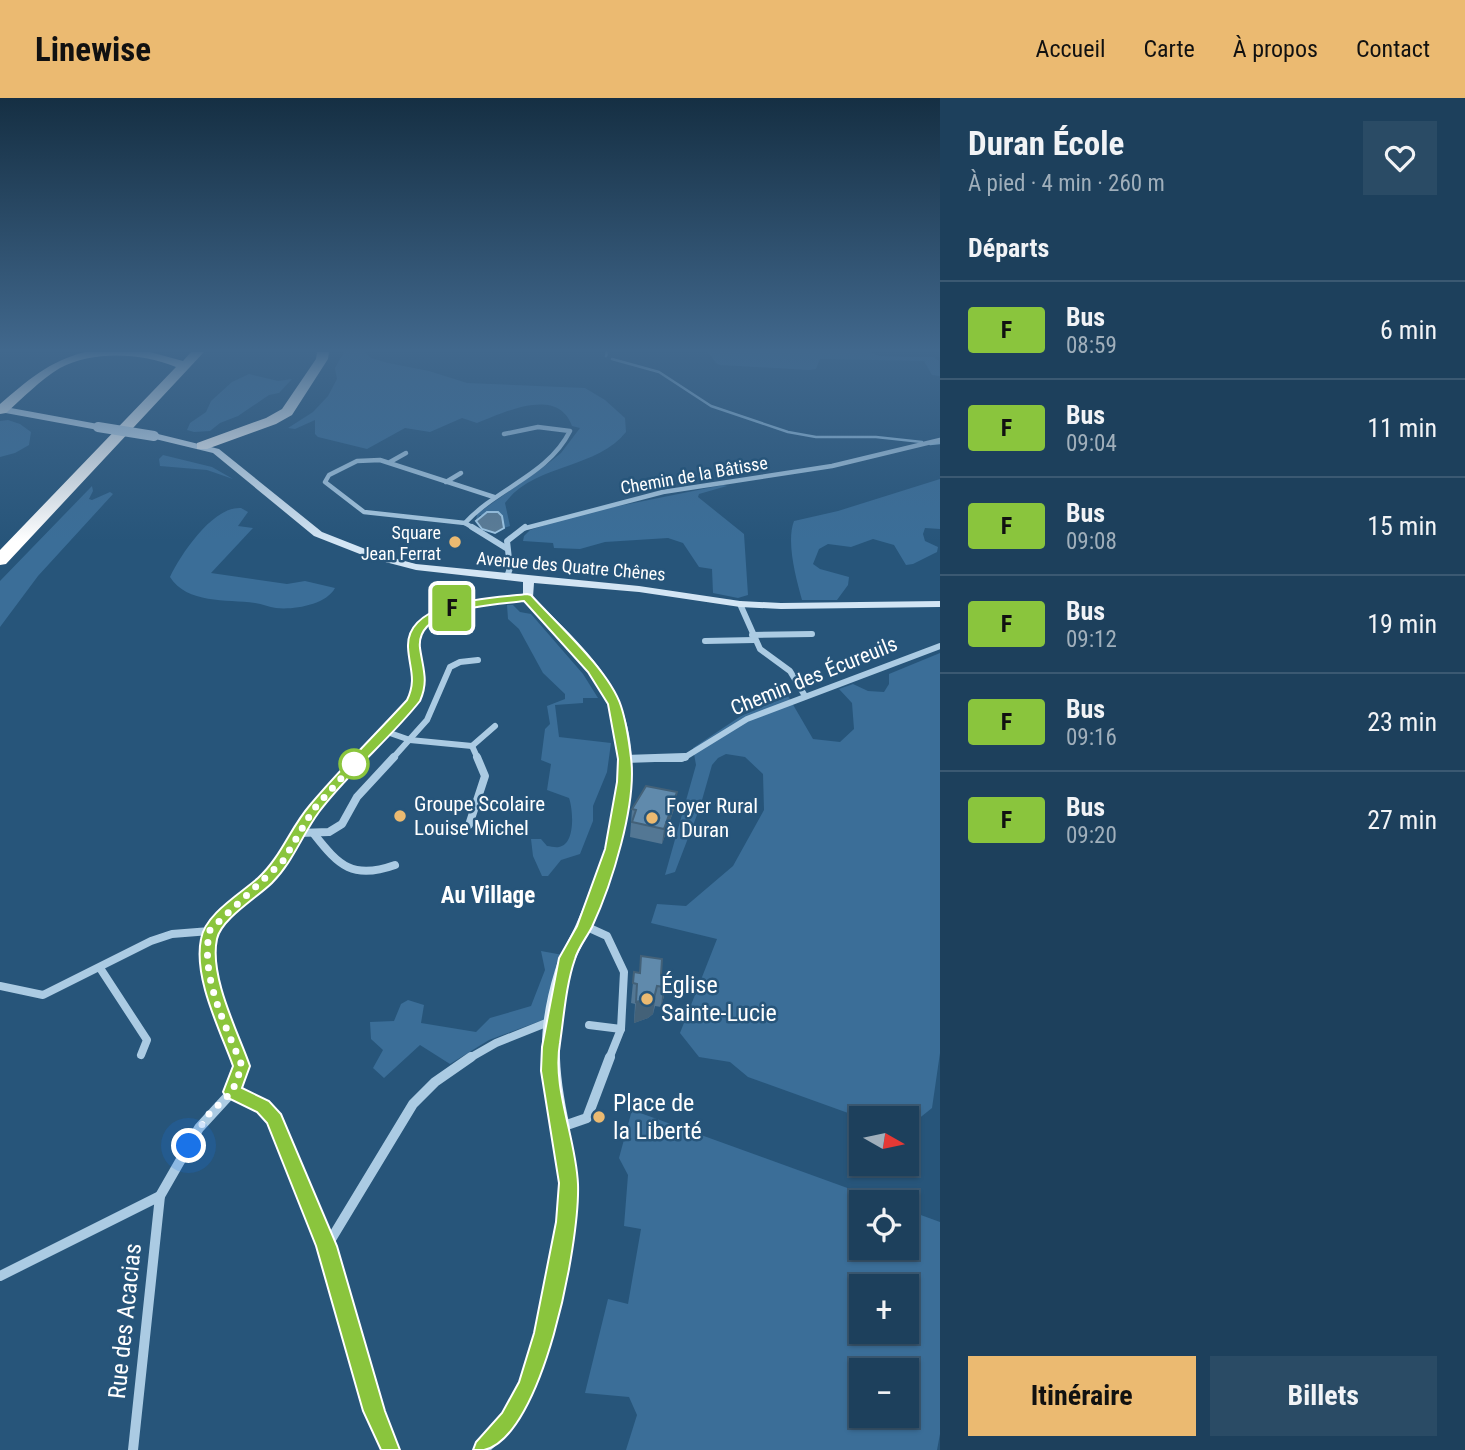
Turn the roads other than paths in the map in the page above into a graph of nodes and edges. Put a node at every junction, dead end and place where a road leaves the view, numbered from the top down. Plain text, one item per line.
1 (40, 415) edge
2 (137, 415) edge
3 (281, 415) edge
4 (288, 415) edge
5 (504, 434) dead end
6 (940, 440) edge
7 (202, 446) junction
8 (216, 450) junction
9 (406, 453) dead end
10 (390, 462) junction
11 (461, 473) dead end
12 (446, 482) junction
13 (494, 497) junction
14 (465, 523) junction
15 (506, 548) junction
16 (0, 559) edge
17 (507, 577) junction
18 (529, 579) junction
19 (527, 598) junction
20 (740, 604) junction
21 (940, 604) edge
22 (812, 634) dead end
23 (753, 638) junction
24 (705, 641) dead end
25 (940, 646) edge
26 (478, 660) dead end
27 (805, 696) junction
28 (495, 726) dead end
29 (387, 732) junction
30 (410, 740) junction
31 (472, 746) junction
32 (625, 759) junction
33 (469, 825) dead end
34 (299, 833) junction
35 (314, 834) junction
36 (395, 865) dead end
37 (585, 926) junction
38 (210, 930) junction
39 (100, 968) junction
40 (0, 986) edge
41 (555, 1019) junction
42 (589, 1025) dead end
43 (621, 1029) junction
44 (141, 1055) dead end
45 (232, 1092) junction
46 (561, 1127) junction
47 (160, 1196) junction
48 (327, 1246) junction
49 (0, 1276) edge
50 (133, 1450) edge
51 (389, 1450) edge
52 (484, 1450) edge

1 - 7 street, bridge
2 - 16 highway
3 - 7 highway
4 - 8 highway
5 - 13 street
6 - 15 street, Chemin de la Bâtisse
7 - 8 street
8 - 17 street, Avenue des Quatre Chênes
9 - 10 street
10 - 12 street
10 - 14 street
11 - 12 street
12 - 13 street
13 - 14 street
14 - 15 street
15 - 17 street
17 - 18 street, Avenue des Quatre Chênes
18 - 19 street
18 - 20 street, Avenue des Quatre Chênes
19 - 29 street
19 - 32 street
20 - 21 street, Avenue des Quatre Chênes
20 - 23 street
22 - 23 street
23 - 24 street
23 - 27 street
25 - 27 street, Chemin des Écureuils
26 - 30 street
27 - 32 street, Chemin des Écureuils
28 - 31 street
29 - 30 street
29 - 34 street
30 - 31 street
30 - 35 street
31 - 33 street
32 - 37 street
34 - 35 street
34 - 38 street
35 - 36 street
37 - 41 street
37 - 43 street
38 - 39 street
38 - 45 street
39 - 40 street
39 - 44 street
41 - 46 street
41 - 48 street
42 - 43 street
43 - 46 street
45 - 47 street
45 - 48 street
46 - 52 street
47 - 49 street
47 - 50 street, Rue des Acacias
48 - 51 street

